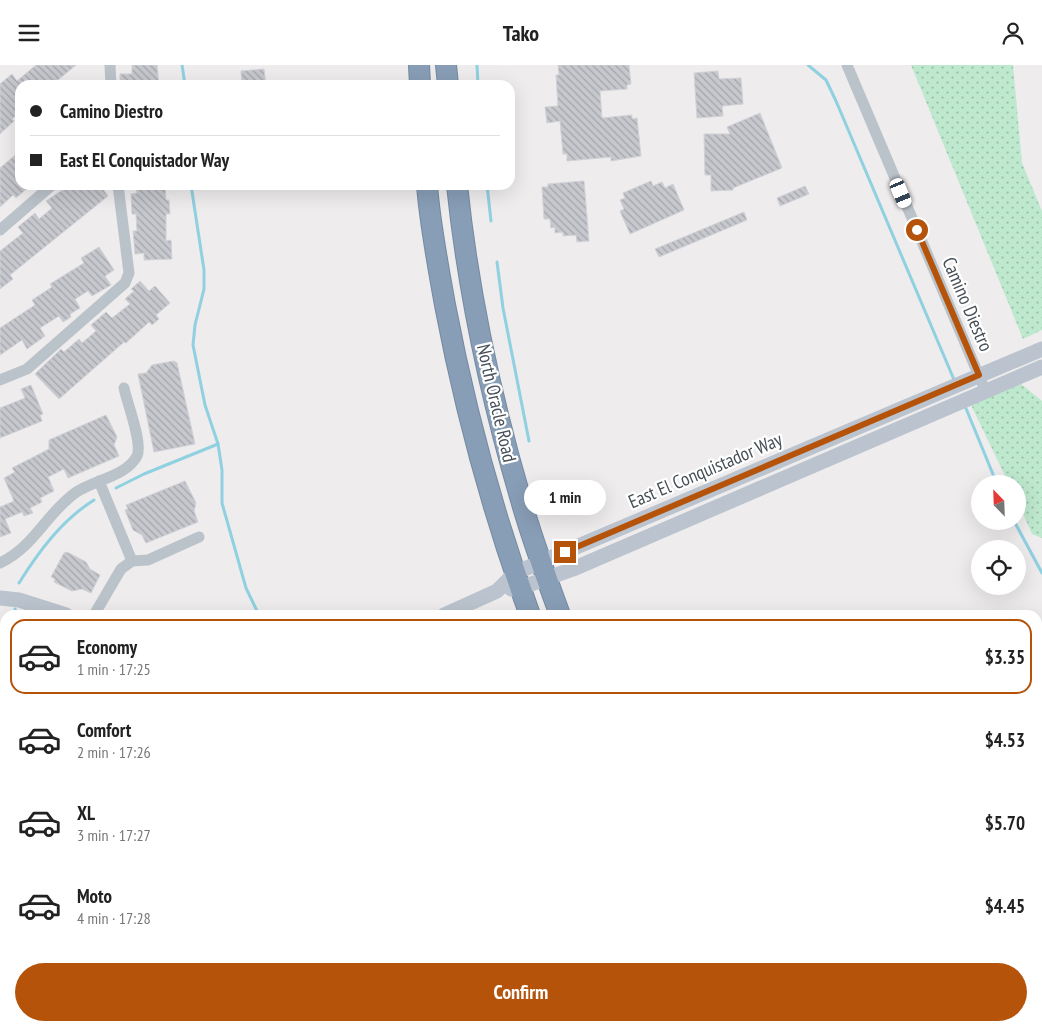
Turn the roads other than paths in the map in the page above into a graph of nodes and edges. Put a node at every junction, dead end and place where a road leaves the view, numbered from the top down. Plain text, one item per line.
1 (110, 65) edge
2 (419, 65) edge
3 (446, 65) edge
4 (847, 65) edge
5 (111, 80) edge
6 (420, 80) edge
7 (448, 80) edge
8 (46, 190) edge
9 (119, 190) edge
10 (428, 190) edge
11 (457, 190) edge
12 (0, 230) edge
13 (1042, 349) edge
14 (1042, 367) edge
15 (979, 375) junction
16 (0, 380) edge
17 (124, 388) dead end
18 (986, 391) junction
19 (100, 481) junction
20 (678, 503) junction
21 (686, 519) junction
22 (199, 537) dead end
23 (132, 561) junction
24 (0, 563) edge
25 (545, 570) junction
26 (518, 581) junction
27 (0, 598) edge
28 (50, 610) edge
29 (97, 610) edge
30 (455, 610) edge
31 (528, 610) edge
32 (558, 610) edge

1 - 5 street
2 - 6 highway
3 - 7 highway
4 - 15 street, Camino Diestro
8 - 12 street
9 - 16 street
10 - 26 highway, North Oracle Road
11 - 25 highway, North Oracle Road
13 - 15 street
14 - 18 street, East El Conquistador Way
15 - 18 street, Camino Diestro
15 - 20 street, East El Conquistador Way
17 - 19 street
18 - 21 street, East El Conquistador Way
19 - 23 street
19 - 24 street
20 - 21 street
20 - 25 street, East El Conquistador Way
21 - 25 street, East El Conquistador Way
22 - 23 street
23 - 29 street
25 - 26 street, East El Conquistador Way
25 - 32 highway, North Oracle Road
26 - 30 street, East El Conquistador Way
26 - 31 highway, North Oracle Road
27 - 28 street

